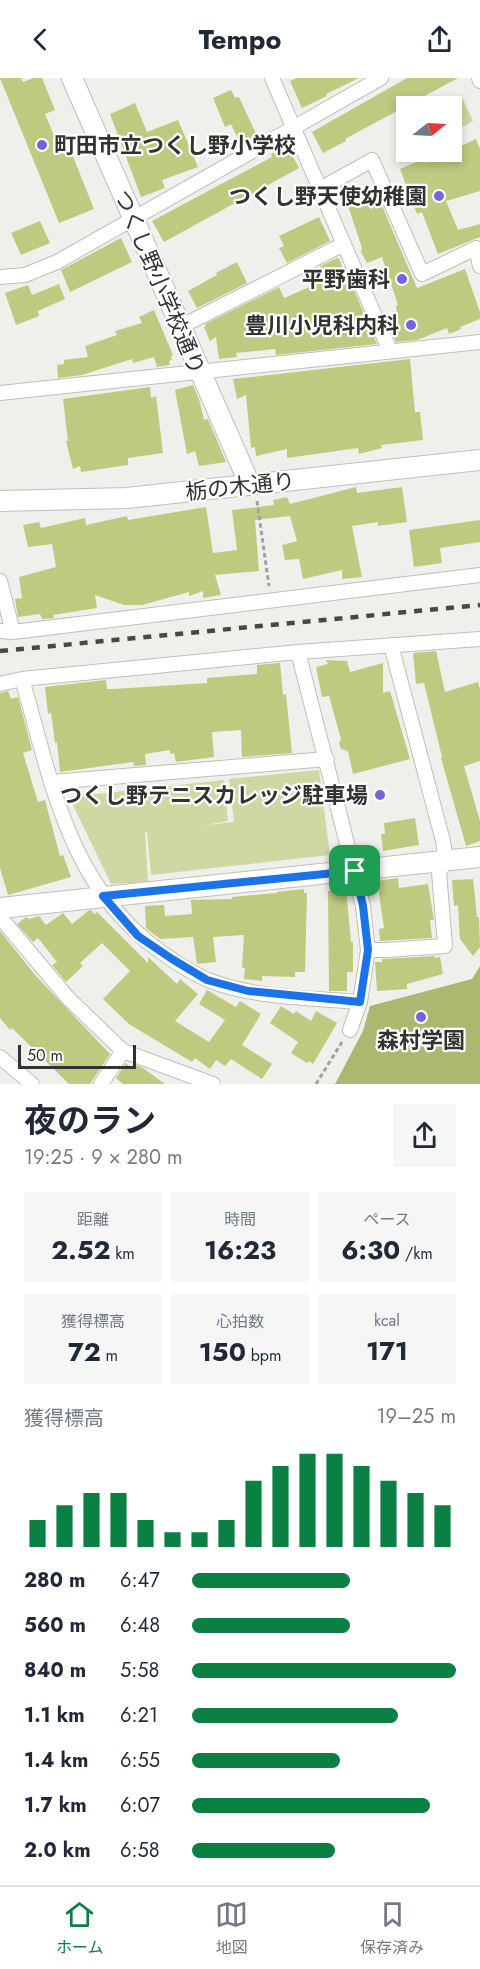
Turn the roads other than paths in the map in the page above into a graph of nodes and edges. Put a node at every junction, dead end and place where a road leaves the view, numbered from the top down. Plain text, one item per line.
1 (72, 78) edge
2 (272, 78) edge
3 (375, 79) edge
4 (294, 127) junction
5 (320, 189) junction
6 (133, 219) junction
7 (344, 244) junction
8 (480, 266) edge
9 (0, 277) edge
10 (180, 327) junction
11 (480, 342) edge
12 (390, 351) junction
13 (200, 373) junction
14 (0, 393) edge
15 (480, 460) edge
16 (250, 485) junction
17 (0, 501) edge
18 (480, 574) edge
19 (0, 581) edge
20 (7, 632) edge
21 (480, 639) edge
22 (391, 645) junction
23 (298, 652) junction
24 (22, 679) junction
25 (0, 684) edge
26 (327, 759) junction
27 (52, 782) junction
28 (480, 857) edge
29 (446, 861) junction
30 (355, 871) junction
31 (103, 896) junction
32 (0, 908) edge
33 (0, 917) edge
34 (368, 950) junction
35 (360, 1002) junction
36 (350, 1030) road end
37 (123, 1051) junction
38 (2, 1064) edge
39 (32, 1084) edge
40 (101, 1084) edge
41 (213, 1084) edge

1 - 6 street, つくし野小学校通り
2 - 4 street
3 - 4 street
4 - 5 street
4 - 6 street
5 - 7 street
5 - 8 street
6 - 9 street
6 - 10 street, つくし野小学校通り
7 - 10 street
7 - 12 street
10 - 13 street, つくし野小学校通り
11 - 12 street
12 - 13 street
13 - 14 street
13 - 16 street, つくし野小学校通り
15 - 16 street, 栃の木通り
16 - 17 street, 栃の木通り
18 - 20 street
19 - 20 street
21 - 22 street
22 - 23 street
22 - 29 street
23 - 24 street
23 - 26 street
24 - 25 street
24 - 27 street
26 - 27 street
26 - 30 street
27 - 31 street
28 - 29 street
29 - 30 street
29 - 34 street
30 - 31 street
30 - 34 street
31 - 32 street
31 - 35 street
33 - 37 street
34 - 35 street
35 - 36 street
37 - 40 street
37 - 41 street
38 - 39 street

